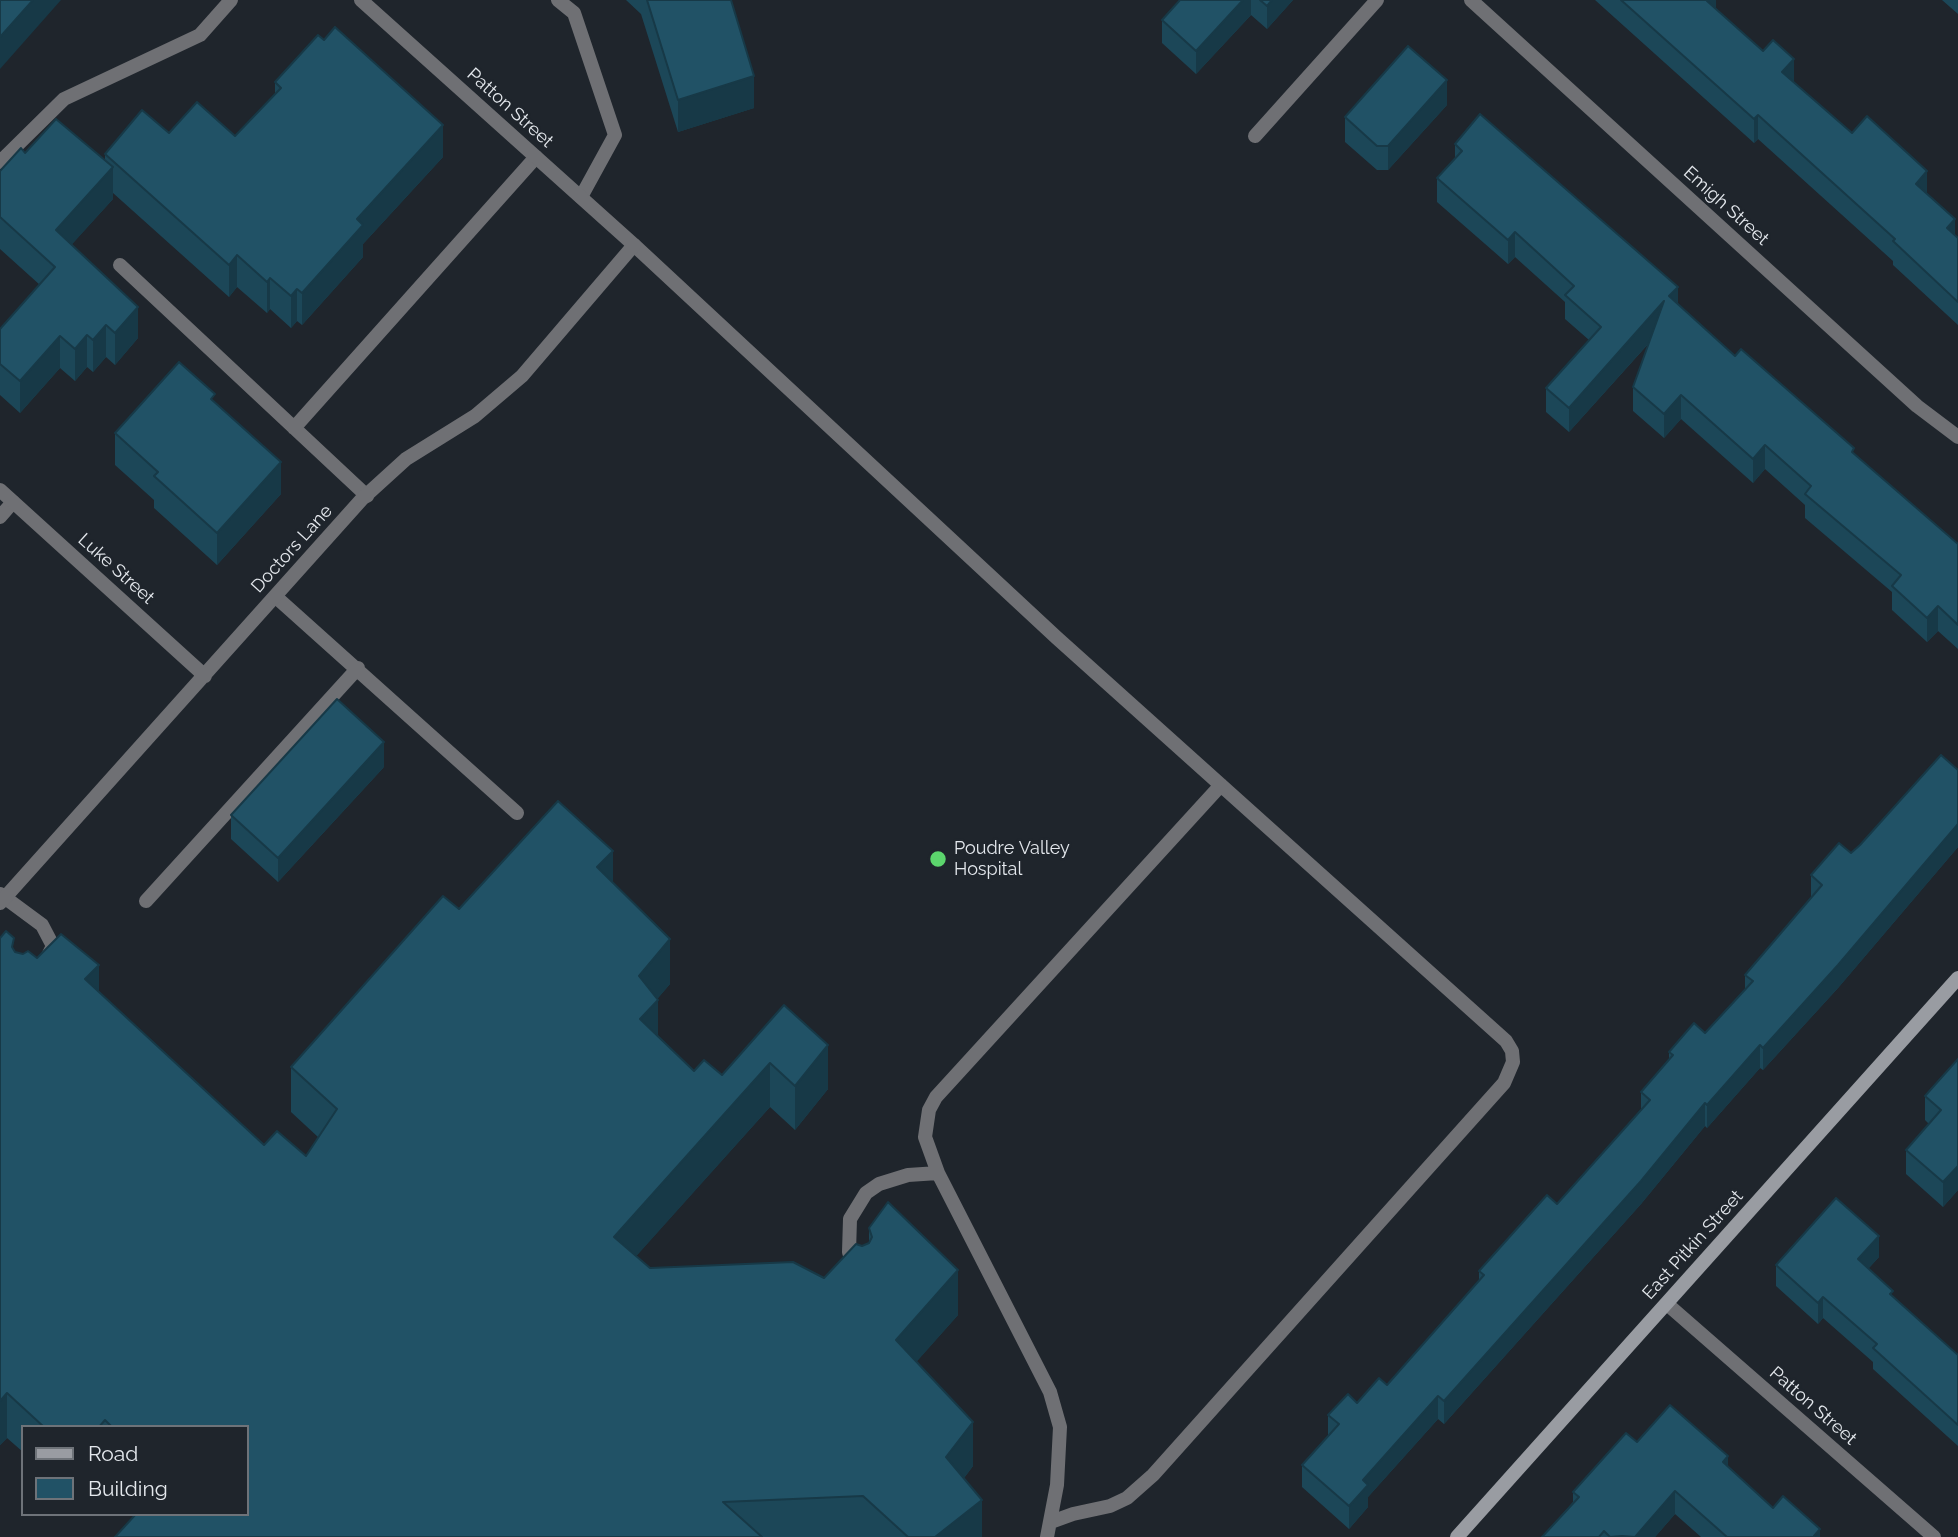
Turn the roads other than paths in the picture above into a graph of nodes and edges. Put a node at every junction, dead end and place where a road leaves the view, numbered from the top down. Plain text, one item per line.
1 (231, 0) edge
2 (360, 0) edge
3 (558, 0) edge
4 (1377, 0) edge
5 (1471, 0) edge
6 (1255, 136) dead end
7 (536, 157) junction
8 (0, 162) edge
9 (580, 197) junction
10 (634, 245) junction
11 (120, 265) dead end
12 (294, 428) junction
13 (1958, 436) edge
14 (0, 490) edge
15 (366, 495) junction
16 (13, 502) junction
17 (0, 517) edge
18 (276, 597) junction
19 (358, 668) junction
20 (205, 676) junction
21 (1221, 785) junction
22 (517, 813) dead end
23 (1, 898) edge
24 (146, 901) dead end
25 (37, 971) edge
26 (1958, 978) edge
27 (938, 1173) junction
28 (862, 1281) edge
29 (1667, 1304) junction
30 (1051, 1522) junction
31 (1047, 1537) edge
32 (1457, 1537) edge
33 (1934, 1537) edge

1 - 8 street
2 - 7 street, Patton Street
3 - 9 street
4 - 6 street
5 - 13 street, Emigh Street
7 - 9 street, Patton Street
7 - 12 street
9 - 10 street, Patton Street
10 - 15 street, Doctors Lane
10 - 21 street, Patton Street
11 - 12 street
12 - 15 street
14 - 16 street, Luke Street
15 - 18 street, Doctors Lane
16 - 17 street
16 - 20 street, Luke Street
18 - 19 street
18 - 20 street, Doctors Lane
19 - 22 street
19 - 24 street
20 - 23 street, Doctors Lane
21 - 27 street
21 - 30 street, Patton Street
23 - 25 street
26 - 29 street, East Pitkin Street
27 - 28 street
27 - 30 street
29 - 32 street, East Pitkin Street
29 - 33 street, Patton Street
30 - 31 street

